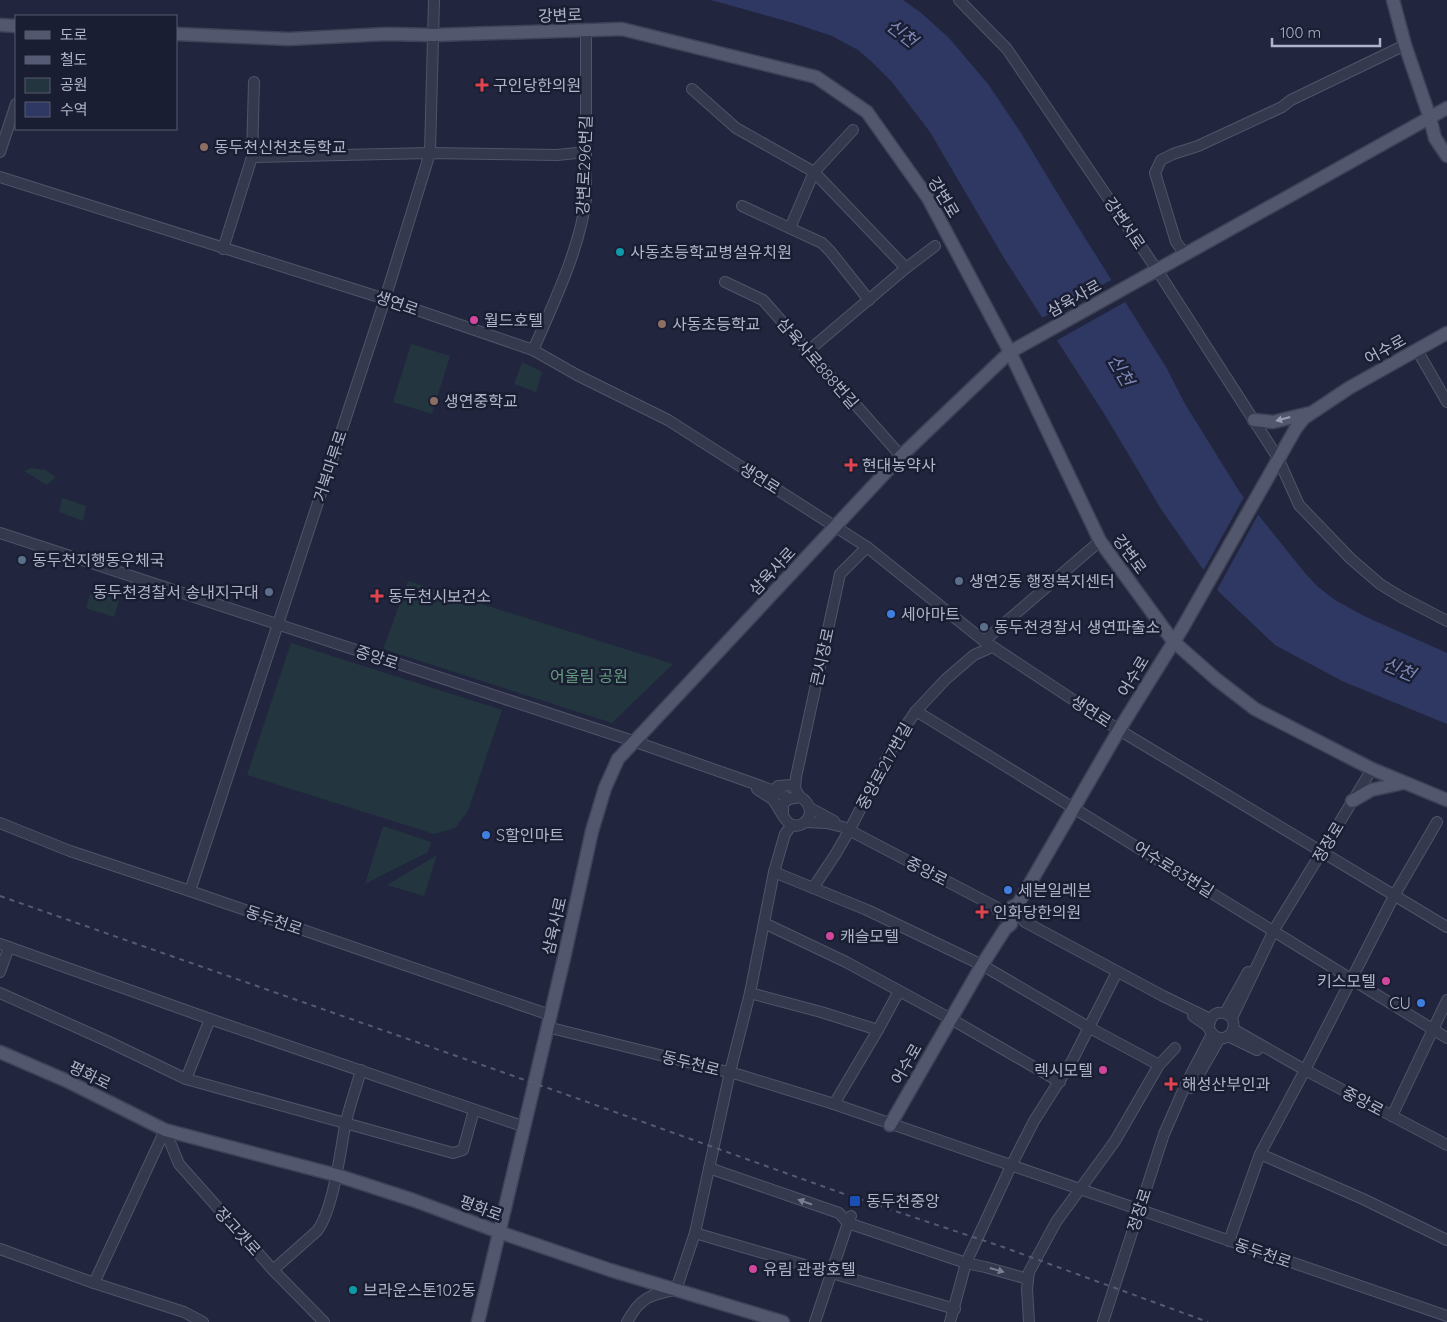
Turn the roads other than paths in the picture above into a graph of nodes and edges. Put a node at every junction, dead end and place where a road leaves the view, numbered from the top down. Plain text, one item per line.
1 (434, 0) edge
2 (959, 0) edge
3 (1393, 0) edge
4 (0, 25) edge
5 (15, 26) edge
6 (586, 30) junction
7 (178, 34) edge
8 (434, 35) junction
9 (1405, 45) junction
10 (254, 82) dead end
11 (692, 89) dead end
12 (15, 107) edge
13 (1447, 108) edge
14 (1430, 118) junction
15 (853, 130) dead end
16 (0, 152) edge
17 (586, 152) junction
18 (430, 153) junction
19 (1447, 156) edge
20 (252, 157) junction
21 (814, 172) junction
22 (0, 178) edge
23 (742, 206) dead end
24 (790, 228) junction
25 (935, 246) dead end
26 (223, 249) junction
27 (1186, 254) junction
28 (906, 268) junction
29 (1152, 273) junction
30 (724, 282) dead end
31 (385, 299) junction
32 (869, 300) junction
33 (1447, 333) edge
34 (1015, 349) junction
35 (533, 350) junction
36 (1417, 350) junction
37 (808, 351) junction
38 (1447, 402) edge
39 (1312, 412) junction
40 (1254, 420) junction
41 (902, 456) junction
42 (1278, 458) junction
43 (836, 526) junction
44 (1, 536) edge
45 (1100, 541) junction
46 (867, 547) junction
47 (1447, 621) edge
48 (278, 624) junction
49 (1173, 641) junction
50 (988, 644) junction
51 (916, 710) junction
52 (1119, 730) junction
53 (633, 742) junction
54 (1372, 769) junction
55 (794, 781) junction
56 (1403, 783) junction
57 (750, 784) junction
58 (772, 791) junction
59 (800, 797) junction
60 (789, 799) junction
61 (1447, 800) edge
62 (1352, 801) junction
63 (1074, 807) junction
64 (810, 808) junction
65 (787, 820) junction
66 (0, 822) edge
67 (805, 822) junction
68 (1436, 822) dead end
69 (846, 829) junction
70 (1321, 851) junction
71 (774, 872) junction
72 (813, 888) junction
73 (190, 891) junction
74 (1394, 896) junction
75 (1010, 915) junction
76 (764, 923) junction
77 (1447, 927) edge
78 (1274, 930) junction
79 (4, 945) edge
80 (982, 965) junction
81 (0, 972) edge
82 (1117, 972) junction
83 (1351, 980) junction
84 (899, 991) junction
85 (0, 993) edge
86 (750, 993) junction
87 (1447, 1000) edge
88 (210, 1019) junction
89 (951, 1019) junction
90 (549, 1021) junction
91 (1221, 1027) junction
92 (1090, 1028) junction
93 (1432, 1029) junction
94 (878, 1030) junction
95 (1447, 1038) edge
96 (1175, 1048) dead end
97 (0, 1052) edge
98 (1159, 1065) junction
99 (361, 1070) junction
100 (1305, 1070) junction
101 (730, 1072) junction
102 (186, 1079) junction
103 (1060, 1082) junction
104 (834, 1104) junction
105 (474, 1110) junction
106 (1392, 1116) junction
107 (346, 1124) junction
108 (890, 1124) junction
109 (525, 1127) junction
110 (165, 1130) junction
111 (1447, 1145) edge
112 (1260, 1154) junction
113 (1011, 1166) junction
114 (709, 1168) junction
115 (336, 1175) junction
116 (1080, 1190) junction
117 (1139, 1210) junction
118 (849, 1219) junction
119 (499, 1232) junction
120 (695, 1234) junction
121 (1447, 1240) edge
122 (1229, 1241) junction
123 (0, 1250) edge
124 (966, 1263) junction
125 (273, 1270) junction
126 (831, 1272) junction
127 (1028, 1279) junction
128 (94, 1283) junction
129 (676, 1290) junction
130 (955, 1309) junction
131 (1447, 1316) edge
132 (203, 1322) edge
133 (324, 1322) edge
134 (478, 1322) edge
135 (627, 1322) edge
136 (783, 1322) edge
137 (815, 1322) edge
138 (950, 1322) edge
139 (1029, 1322) edge
140 (1103, 1322) edge

1 - 8 street, 거북마루로
2 - 29 street, 강변서로
3 - 9 main road
4 - 5 main road
6 - 8 main road, 강변로
6 - 17 street, 강변로296번길
6 - 34 main road, 강변로
7 - 8 main road, 강변로
8 - 18 street, 거북마루로
9 - 14 main road
9 - 27 street
10 - 20 street
11 - 21 street
12 - 16 street
13 - 14 main road, 삼육사로
14 - 19 main road
14 - 27 main road, 삼육사로
15 - 21 street
17 - 18 street
17 - 35 street, 강변로296번길
18 - 20 street
18 - 31 street, 거북마루로
20 - 26 street
21 - 24 street
21 - 28 street
22 - 26 street, 생연로
23 - 24 street
24 - 32 street
25 - 28 street
26 - 31 street, 생연로
27 - 29 main road, 삼육사로
28 - 32 street
29 - 34 main road, 삼육사로
29 - 40 street, 강변서로
30 - 37 street, 삼육사로888번길
31 - 35 street, 생연로
31 - 48 street, 거북마루로
32 - 37 street
33 - 36 main road, 어수로
34 - 41 main road, 삼육사로
34 - 45 main road, 강변로
35 - 43 street, 생연로
36 - 38 street
36 - 39 main road, 어수로
37 - 41 street, 삼육사로888번길
39 -> 40 main road
39 - 42 main road, 어수로
40 - 42 street, 강변서로
41 - 43 main road, 삼육사로
42 - 47 street
42 - 49 main road, 어수로
43 - 46 street, 생연로
43 - 53 main road, 삼육사로
44 - 48 street, 중앙로
45 - 49 main road, 강변로
45 - 50 street, 중앙로217번길
46 - 50 street, 생연로
46 - 55 street, 큰시장로
48 - 53 street, 중앙로
48 - 73 street, 거북마루로
49 - 52 main road, 어수로
49 - 54 main road, 강변로
50 - 51 street, 중앙로217번길
50 - 52 street, 생연로
51 - 63 street, 어수로83번길
51 - 69 street, 중앙로217번길
52 - 63 main road, 어수로
52 - 70 street, 생연로
53 - 57 street, 중앙로
53 - 90 main road, 삼육사로
54 - 56 main road, 강변로
54 - 62 street, 정장로
55 - 58 street
55 - 59 street
55 - 60 street, 큰시장로
56 - 61 main road, 강변로
56 - 62 main road
57 - 58 street
57 - 65 street
58 - 60 street
59 - 60 street
59 - 64 street
60 - 65 street
62 - 70 street, 정장로
63 - 75 main road, 어수로
63 - 78 street, 어수로83번길
64 - 67 street
64 - 69 street
65 - 67 street
65 - 71 street
66 - 73 street, 동두천로
67 - 69 street
68 - 74 street
69 - 72 street
69 - 75 street, 중앙로
70 - 74 street, 생연로
70 - 78 street, 정장로
71 - 72 street
71 - 76 street
72 - 80 street
73 - 90 street, 동두천로
74 - 77 street, 생연로
74 - 83 street
75 - 80 main road, 어수로
75 - 82 street, 중앙로
76 - 84 street
76 - 86 street
78 - 83 street, 어수로83번길
78 - 91 street, 정장로
79 - 81 street
79 - 88 street
80 - 89 main road, 어수로
80 - 92 street
82 - 91 street, 중앙로
82 - 92 street
83 - 93 street, 어수로83번길
83 - 100 street
84 - 89 street
84 - 94 street
85 - 102 street
86 - 94 street
86 - 101 street
87 - 93 street
88 - 99 street
88 - 102 street
89 - 103 street
89 - 108 main road, 어수로
90 - 101 street, 동두천로
90 - 109 main road, 삼육사로
91 - 100 street, 중앙로
91 - 117 street, 정장로
92 - 98 street
92 - 103 street
93 - 95 street, 어수로83번길
93 - 106 street
94 - 104 street
96 - 98 street
97 - 110 main road, 평화로
98 - 116 street
99 - 105 street
99 - 107 street
100 - 106 street, 중앙로
100 - 112 street
101 - 104 street, 동두천로
101 - 114 street
102 - 107 street
103 - 113 street
104 - 108 street, 동두천로
105 - 107 street
105 - 109 street
106 - 111 street, 중앙로
107 - 115 street
108 - 113 street, 동두천로
109 - 119 main road, 삼육사로
110 - 115 main road, 평화로
110 - 125 street, 장고갯로
110 - 128 street
112 - 121 street
112 - 122 street
113 - 116 street, 동두천로
113 - 124 street
118 -> 114 street
114 - 120 street
115 - 119 main road, 평화로
115 - 125 street
116 - 117 street, 동두천로
116 - 127 street
117 - 122 street, 동두천로
117 - 140 street, 정장로
118 - 124 street
118 - 126 street
119 - 129 main road, 평화로
119 - 134 main road, 삼육사로
120 - 126 street
120 - 129 street
122 - 131 street, 동두천로
123 - 128 street
124 -> 127 street
124 - 130 street
125 - 133 street, 장고갯로
126 - 130 street
126 - 137 street
127 - 139 street
128 - 132 street
129 - 135 street
129 - 136 main road, 평화로
130 - 138 street

